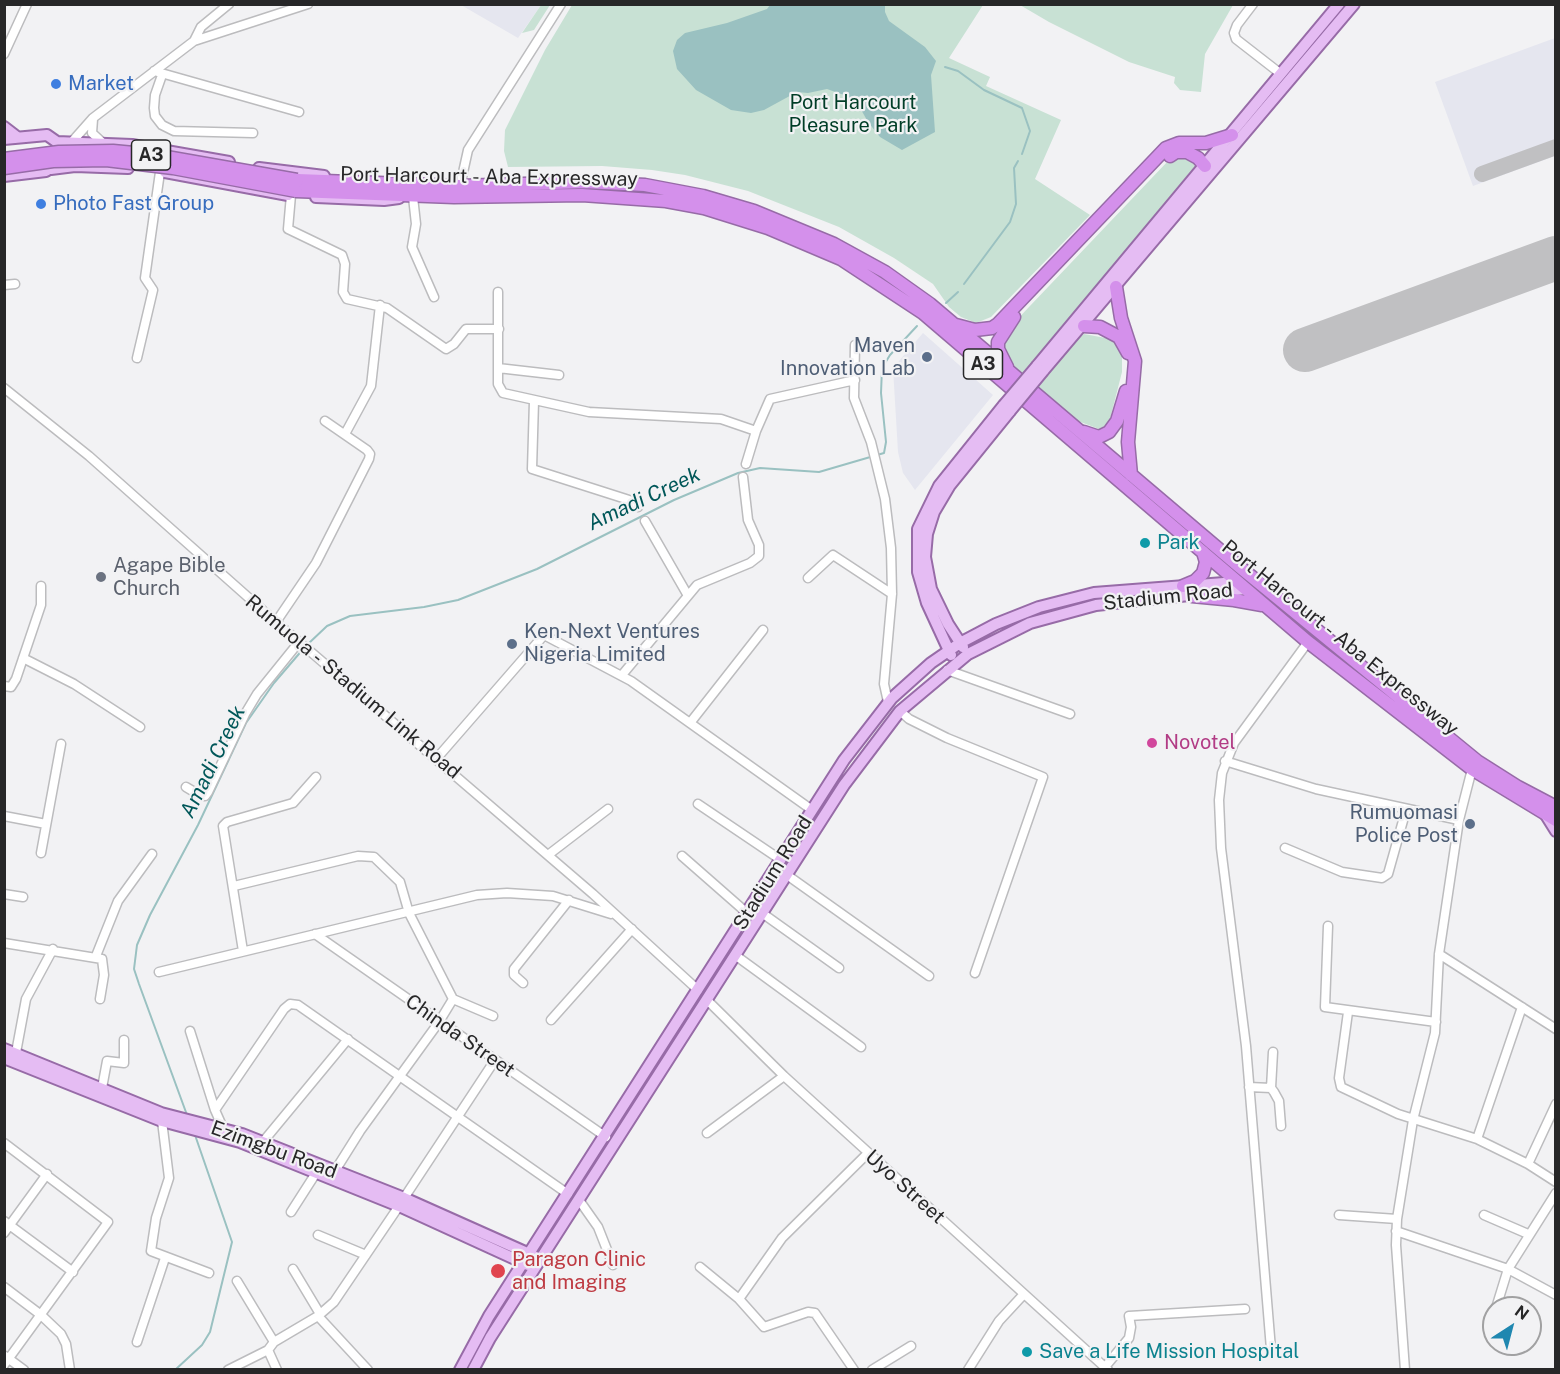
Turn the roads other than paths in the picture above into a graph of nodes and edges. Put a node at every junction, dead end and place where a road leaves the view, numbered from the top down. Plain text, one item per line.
1 (27, 4) edge
2 (229, 4) edge
3 (309, 4) edge
4 (561, 4) edge
5 (1253, 4) edge
6 (1339, 4) edge
7 (1354, 4) edge
8 (283, 8) edge
9 (194, 41) junction
10 (4, 54) edge
11 (158, 73) junction
12 (1281, 74) junction
13 (298, 112) dead end
14 (93, 118) junction
15 (4, 127) edge
16 (253, 133) dead end
17 (1232, 135) junction
18 (17, 137) junction
19 (4, 139) edge
20 (57, 142) junction
21 (70, 144) junction
22 (104, 144) junction
23 (4, 159) edge
24 (1205, 166) junction
25 (4, 168) edge
26 (51, 169) junction
27 (160, 172) junction
28 (4, 176) edge
29 (390, 184) junction
30 (460, 186) junction
31 (295, 189) junction
32 (409, 197) junction
33 (15, 284) dead end
34 (4, 285) edge
35 (1116, 287) junction
36 (498, 292) dead end
37 (434, 297) dead end
38 (380, 305) junction
39 (950, 322) junction
40 (1084, 326) junction
41 (499, 329) junction
42 (855, 345) dead end
43 (137, 358) dead end
44 (498, 368) junction
45 (1040, 369) junction
46 (1010, 374) junction
47 (559, 375) dead end
48 (855, 380) junction
49 (4, 388) edge
50 (534, 401) junction
51 (1007, 408) junction
52 (325, 421) dead end
53 (756, 431) junction
54 (1080, 431) junction
55 (345, 434) junction
56 (746, 464) dead end
57 (1131, 475) junction
58 (743, 477) dead end
59 (638, 507) dead end
60 (645, 521) dead end
61 (1203, 552) junction
62 (808, 578) dead end
63 (41, 585) dead end
64 (1241, 585) junction
65 (1183, 586) junction
66 (687, 594) junction
67 (892, 594) junction
68 (1192, 596) junction
69 (1266, 606) junction
70 (276, 622) junction
71 (763, 630) dead end
72 (1308, 642) junction
73 (960, 643) junction
74 (303, 645) junction
75 (948, 651) junction
76 (968, 654) junction
77 (22, 658) junction
78 (951, 666) junction
79 (622, 675) junction
80 (4, 686) edge
81 (888, 702) junction
82 (900, 711) junction
83 (1070, 714) dead end
84 (690, 723) junction
85 (140, 727) dead end
86 (61, 744) dead end
87 (437, 758) junction
88 (1225, 761) junction
89 (1472, 769) junction
90 (315, 777) dead end
91 (186, 787) dead end
92 (698, 804) dead end
93 (608, 809) dead end
94 (812, 810) junction
95 (1406, 810) junction
96 (1552, 814) edge
97 (4, 816) edge
98 (1459, 820) junction
99 (46, 824) junction
100 (1556, 831) edge
101 (1285, 848) dead end
102 (41, 853) dead end
103 (152, 855) dead end
104 (548, 855) junction
105 (682, 856) dead end
106 (781, 860) junction
107 (787, 875) junction
108 (234, 886) junction
109 (4, 894) edge
110 (593, 894) junction
111 (23, 897) dead end
112 (569, 900) junction
113 (579, 902) junction
114 (409, 913) junction
115 (747, 913) junction
116 (762, 913) junction
117 (617, 915) junction
118 (1328, 926) dead end
119 (632, 929) junction
120 (315, 934) junction
121 (4, 943) edge
122 (53, 949) junction
123 (243, 951) junction
124 (1439, 954) junction
125 (735, 955) junction
126 (96, 956) junction
127 (839, 968) dead end
128 (159, 972) dead end
129 (975, 973) dead end
130 (929, 976) dead end
131 (523, 983) dead end
132 (698, 990) junction
133 (100, 999) dead end
134 (453, 999) junction
135 (707, 1000) junction
136 (1522, 1007) junction
137 (1348, 1012) junction
138 (493, 1016) dead end
139 (551, 1020) dead end
140 (439, 1022) junction
141 (1436, 1022) junction
142 (1556, 1029) edge
143 (190, 1031) dead end
144 (348, 1038) junction
145 (124, 1040) dead end
146 (861, 1047) dead end
147 (4, 1049) edge
148 (1273, 1052) dead end
149 (12, 1058) edge
150 (495, 1060) junction
151 (402, 1076) junction
152 (784, 1076) junction
153 (1249, 1087) junction
154 (102, 1088) junction
155 (1271, 1088) junction
156 (1556, 1104) edge
157 (215, 1110) junction
158 (457, 1114) junction
159 (1413, 1120) junction
160 (162, 1121) junction
161 (181, 1123) junction
162 (1281, 1126) dead end
163 (206, 1128) junction
164 (223, 1128) junction
165 (706, 1133) dead end
166 (606, 1137) junction
167 (1477, 1139) junction
168 (4, 1143) edge
169 (262, 1143) junction
170 (868, 1153) junction
171 (1528, 1164) junction
172 (316, 1173) junction
173 (46, 1174) junction
174 (332, 1176) junction
175 (1556, 1182) edge
176 (1556, 1193) edge
177 (568, 1194) junction
178 (579, 1200) junction
179 (402, 1202) junction
180 (291, 1212) dead end
181 (1339, 1215) dead end
182 (1484, 1215) dead end
183 (1397, 1220) junction
184 (6, 1226) edge
185 (1396, 1232) junction
186 (1528, 1234) junction
187 (318, 1235) dead end
188 (366, 1256) junction
189 (165, 1258) junction
190 (526, 1258) junction
191 (537, 1264) junction
192 (613, 1265) dead end
193 (700, 1267) dead end
194 (293, 1269) dead end
195 (1508, 1269) junction
196 (74, 1272) junction
197 (208, 1274) dead end
198 (237, 1281) dead end
199 (4, 1287) edge
200 (1024, 1294) junction
201 (1556, 1295) edge
202 (1500, 1296) edge
203 (739, 1299) junction
204 (1245, 1309) dead end
205 (41, 1315) junction
206 (319, 1315) junction
207 (136, 1342) dead end
208 (274, 1342) junction
209 (911, 1347) dead end
210 (1271, 1349) dead end
211 (268, 1350) junction
212 (6, 1360) edge
213 (1106, 1368) edge
214 (368, 1369) edge
215 (24, 1370) edge
216 (70, 1370) edge
217 (228, 1370) edge
218 (277, 1370) edge
219 (460, 1370) edge
220 (473, 1370) edge
221 (854, 1370) edge
222 (872, 1370) edge
223 (968, 1370) edge
224 (1405, 1370) edge

1 - 10 street
2 - 9 street
3 - 8 street
4 - 30 street
5 - 12 street
6 - 12 main road
7 - 35 main road
8 - 9 street
9 - 11 street
11 - 13 street
11 - 14 street
11 - 16 street
12 - 17 main road
14 - 21 street
14 - 22 street
15 - 18 main road
17 - 24 main road
17 - 39 highway
18 - 19 main road
18 - 20 main road
20 - 21 main road
20 - 26 main road
21 - 22 main road
22 - 29 main road
23 - 31 highway, A3, bridge
24 - 45 main road
24 - 46 highway
25 - 31 highway, A3, bridge
26 - 27 main road
26 - 28 main road
27 - 31 main road
27 - 43 street
29 - 30 highway, Port Harcourt - Aba Expressway / A3
29 - 31 highway, Port Harcourt - Aba Expressway / A3
30 - 39 highway, Port Harcourt - Aba Expressway / A3
31 - 32 highway, Port Harcourt - Aba Expressway / A3
31 - 38 street
32 - 37 street
32 - 61 highway, Port Harcourt - Aba Expressway / A3
33 - 34 street
35 - 40 main road
35 - 57 highway
36 - 41 street
38 - 41 street
38 - 55 street
39 - 46 highway, Port Harcourt - Aba Expressway / A3
40 - 45 main road
40 - 54 highway
41 - 44 street
42 - 48 street
44 - 47 street
44 - 50 street
45 - 51 main road, bridge
46 - 54 highway, Port Harcourt - Aba Expressway / A3
48 - 53 street
48 - 67 street
49 - 70 street, Rumuola - Stadium Link Road
50 - 53 street
50 - 59 street
51 - 73 main road
51 - 75 main road
52 - 55 street
53 - 56 street
54 - 57 highway, Port Harcourt - Aba Expressway / A3
55 - 70 street
57 - 96 highway, Port Harcourt - Aba Expressway / A3
58 - 66 street
60 - 66 street
61 - 64 highway, Port Harcourt - Aba Expressway / A3
61 - 65 highway
62 - 67 street
63 - 77 street
64 - 65 main road, Stadium Road
64 - 68 main road, Stadium Road
64 - 69 highway, Port Harcourt - Aba Expressway / A3
65 - 73 main road, Stadium Road
66 - 79 street
67 - 81 street
68 - 69 highway
68 - 76 main road, Stadium Road
69 - 72 highway, Port Harcourt - Aba Expressway / A3
70 - 74 street, Rumuola - Stadium Link Road
71 - 84 street
72 - 88 street
72 - 89 highway, Port Harcourt - Aba Expressway / A3
73 - 75 main road, Stadium Road
73 - 76 main road
74 - 87 street, Rumuola - Stadium Link Road
74 - 91 street
75 - 78 main road
75 - 81 main road, Stadium Road
76 - 78 main road, Stadium Road
77 - 80 street
77 - 85 street
78 - 82 main road, Stadium Road
78 - 83 street
79 - 84 street
79 - 87 street
81 - 94 main road, Stadium Road
82 - 107 main road, Stadium Road
82 - 129 street
84 - 94 street
86 - 99 street
87 - 104 street, Rumuola - Stadium Link Road
88 - 95 street
88 - 153 street
89 - 96 highway, Port Harcourt - Aba Expressway / A3
89 - 98 street
90 - 108 street
92 - 106 street
93 - 104 street
94 - 106 main road, Stadium Road
95 - 98 street
95 - 101 street
96 - 100 main road
97 - 99 street
98 - 124 street
99 - 102 street
103 - 126 street
104 - 110 street, Rumuola - Stadium Link Road
105 - 115 street
106 - 115 main road, Stadium Road
107 - 116 main road, Stadium Road
107 - 130 street
108 - 114 street
108 - 123 street
109 - 111 street
110 - 113 street
110 - 117 street, Rumuola - Stadium Link Road
112 - 113 street
112 - 114 street
112 - 131 street
113 - 117 street
114 - 120 street
114 - 134 street
115 - 132 main road, Stadium Road
116 - 125 main road, Stadium Road
116 - 127 street
117 - 119 street, Rumuola - Stadium Link Road
118 - 137 street
119 - 132 street, Rumuola - Stadium Link Road
119 - 139 street
120 - 123 street
120 - 140 street, Chinda Street
121 - 122 street
122 - 126 street
122 - 149 street
123 - 128 street
124 - 136 street
124 - 141 street
125 - 135 main road, Stadium Road
125 - 146 street
126 - 133 street
132 - 166 main road, Stadium Road
134 - 138 street
134 - 140 street
135 - 152 street, Uyo Street
135 - 178 main road, Stadium Road
136 - 142 street
136 - 167 street
137 - 141 street
137 - 159 street
140 - 150 street, Chinda Street
140 - 151 street
141 - 159 street
143 - 157 street
144 - 151 street
144 - 157 street
144 - 169 street
145 - 154 street
147 - 149 main road, Ezimgbu Road
148 - 155 street
149 - 154 main road, Ezimgbu Road
149 - 160 main road, Ezimgbu Road
150 - 158 street
150 - 166 street, Chinda Street
151 - 158 street
151 - 174 street
152 - 165 street
152 - 170 street, Uyo Street
153 - 155 street
153 - 210 street
154 - 161 main road, Ezimgbu Road
155 - 162 street
156 - 171 street
157 - 164 street
158 - 177 street
158 - 179 street
159 - 167 street
159 - 183 street
160 - 161 main road, Ezimgbu Road
160 - 189 street
161 - 163 main road, Ezimgbu Road
163 - 164 main road, Ezimgbu Road
163 - 172 main road, Ezimgbu Road
164 - 169 main road, Ezimgbu Road
166 - 177 main road, Stadium Road
167 - 171 street
168 - 173 street
169 - 174 main road, Ezimgbu Road
170 - 200 street, Uyo Street
170 - 203 street
171 - 175 street
172 - 174 main road, Ezimgbu Road
172 - 180 street
173 - 184 street
173 - 196 street
174 - 179 main road, Ezimgbu Road
176 - 186 street
177 - 190 main road, Stadium Road
178 - 191 main road, Stadium Road
178 - 192 street
179 - 188 street
179 - 190 main road, Ezimgbu Road
181 - 183 street
182 - 186 street
183 - 185 street
184 - 196 street
185 - 195 street
185 - 224 street
186 - 195 street
187 - 188 street
188 - 206 street
189 - 197 street
189 - 207 street
190 - 191 main road, Ezimgbu Road
190 - 219 main road, Stadium Road
191 - 220 main road, Stadium Road
193 - 203 street
194 - 206 street
195 - 201 street
195 - 202 street
196 - 205 street
198 - 208 street
199 - 205 street
200 - 213 street, Uyo Street
200 - 223 street
203 - 221 street
204 - 213 street
205 - 212 street
205 - 216 street
206 - 208 street
206 - 214 street
208 - 211 street
209 - 222 street
211 - 217 street
211 - 218 street
212 - 215 street

